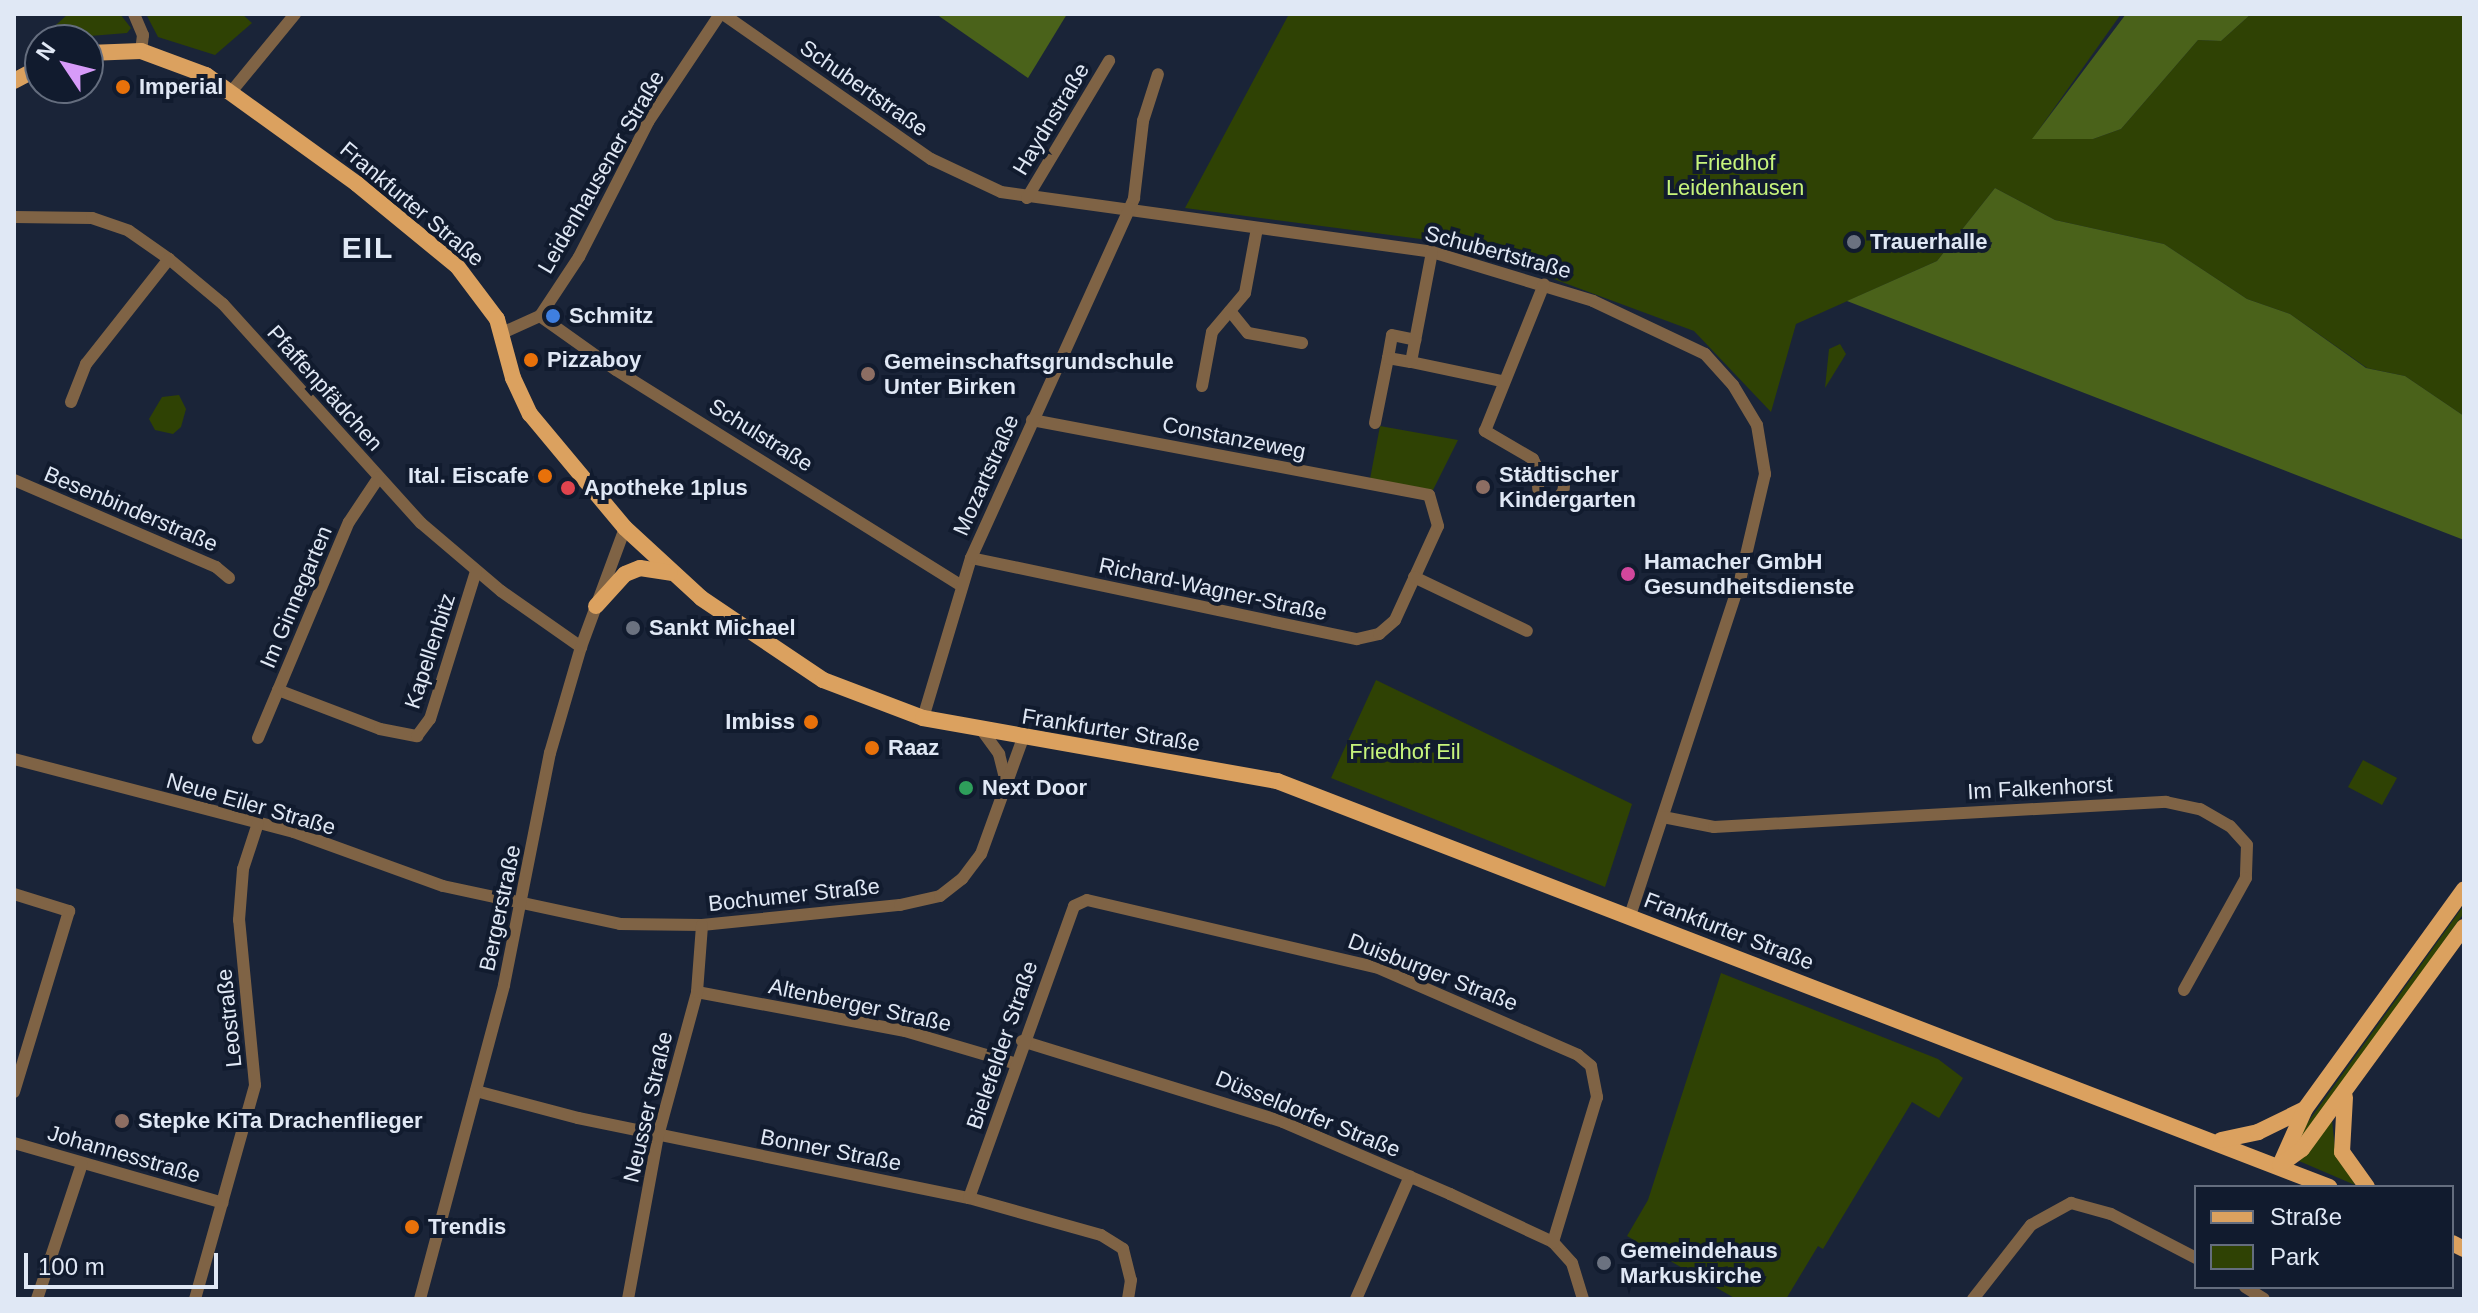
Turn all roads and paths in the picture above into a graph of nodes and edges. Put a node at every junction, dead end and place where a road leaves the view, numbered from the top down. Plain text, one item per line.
1 (134, 14) edge
2 (295, 14) edge
3 (722, 14) edge
4 (141, 51) junction
5 (104, 52) edge
6 (1109, 61) dead end
7 (1158, 74) dead end
8 (231, 92) junction
9 (1027, 198) junction
10 (1129, 210) junction
11 (14, 217) edge
12 (1257, 228) junction
13 (1432, 252) junction
14 (169, 259) junction
15 (1544, 284) junction
16 (1230, 311) junction
17 (540, 316) junction
18 (502, 333) junction
19 (1415, 340) junction
20 (1302, 343) dead end
21 (1388, 358) junction
22 (1411, 362) junction
23 (1502, 381) junction
24 (1202, 386) dead end
25 (71, 402) dead end
26 (1032, 420) junction
27 (1375, 423) dead end
28 (379, 477) junction
29 (1542, 477) dead end
30 (14, 480) edge
31 (1429, 495) joint
32 (625, 528) junction
33 (971, 558) junction
34 (476, 571) junction
35 (671, 573) junction
36 (1414, 577) junction
37 (229, 578) dead end
38 (962, 586) junction
39 (596, 606) junction
40 (1527, 631) dead end
41 (581, 647) junction
42 (278, 690) junction
43 (923, 718) junction
44 (981, 729) junction
45 (258, 738) dead end
46 (1023, 738) junction
47 (14, 759) edge
48 (1007, 787) junction
49 (1663, 817) junction
50 (258, 823) junction
51 (2464, 889) edge
52 (14, 894) edge
53 (522, 905) junction
54 (1074, 906) joint
55 (1630, 916) junction
56 (702, 925) junction
57 (2464, 927) edge
58 (2184, 990) dead end
59 (697, 992) junction
60 (1022, 1041) junction
61 (1014, 1063) junction
62 (476, 1091) junction
63 (2346, 1091) junction
64 (14, 1092) edge
65 (2305, 1109) junction
66 (658, 1136) junction
67 (2217, 1141) junction
68 (14, 1143) edge
69 (82, 1164) junction
70 (2280, 1165) junction
71 (1410, 1176) junction
72 (2325, 1185) edge
73 (2366, 1185) edge
74 (969, 1198) junction
75 (223, 1203) junction
76 (1553, 1242) junction
77 (2194, 1257) edge
78 (632, 1298) edge
79 (37, 1299) edge
80 (195, 1299) edge
81 (420, 1299) edge
82 (1128, 1299) edge
83 (1356, 1299) edge
84 (1583, 1299) edge
85 (1973, 1299) edge

1 - 4 street
2 - 8 street
3 - 9 street, Schubertstraße
3 - 17 street, Leidenhausener Straße
4 - 5 main road, Frankfurter Straße
4 - 8 main road, Frankfurter Straße
6 - 9 street, Haydnstraße
7 - 10 street, Mozartstraße
8 - 18 main road, Frankfurter Straße
9 - 10 street, Schubertstraße
10 - 12 street, Schubertstraße
10 - 26 street, Mozartstraße
11 - 14 street, Pfaffenpfädchen
12 - 13 street, Schubertstraße
12 - 16 street
13 - 15 street, Schubertstraße
13 - 19 street
14 - 25 street
14 - 28 street, Pfaffenpfädchen
15 - 23 street
15 - 49 street, Schubertstraße
16 - 20 street
16 - 24 street
17 - 18 street
17 - 38 street, Schulstraße
18 - 32 main road, Frankfurter Straße
19 - 21 street
19 - 22 street
21 - 22 street
21 - 27 street
22 - 23 street
23 - 29 street
26 - 31 street, Constanzeweg
26 - 33 street, Mozartstraße
28 - 34 street, Pfaffenpfädchen
28 - 42 street, Im Ginnegarten
30 - 37 street, Besenbinderstraße
31 - 36 street, Richard-Wagner-Straße
32 - 35 main road, Frankfurter Straße
32 - 39 street, Bergerstraße
33 - 36 street, Richard-Wagner-Straße
33 - 38 street, Mozartstraße
34 - 41 street, Pfaffenpfädchen
34 - 42 street, Kapellenbitz
35 - 39 main road
35 - 43 main road, Frankfurter Straße
36 - 40 street
38 - 43 street, Mozartstraße
39 - 41 street, Bergerstraße
41 - 53 street, Bergerstraße
42 - 45 street, Im Ginnegarten
43 - 44 main road, Frankfurter Straße
44 - 46 main road, Frankfurter Straße
44 - 48 street
46 - 48 street, Bochumer Straße
46 - 55 main road, Frankfurter Straße
47 - 50 street, Neue Eiler Straße
48 - 56 street, Bochumer Straße
49 - 55 street, Schubertstraße
49 - 58 street, Im Falkenhorst
50 - 53 street, Neue Eiler Straße
50 - 75 street, Leostraße
51 - 65 main road
52 - 64 street
53 - 56 street, Bochumer Straße
53 - 62 street, Bergerstraße
54 - 60 street, Bielefelder Straße
54 - 76 street, Duisburger Straße
55 - 67 main road, Frankfurter Straße
56 - 59 street, Neusser Straße
57 - 63 main road
59 - 61 street, Altenberger Straße
59 - 66 street, Neusser Straße
60 - 61 street, Bielefelder Straße
60 - 71 street, Düsseldorfer Straße
61 - 74 street, Bielefelder Straße
62 - 66 street, Bonner Straße
62 - 81 street, Bergerstraße
63 - 70 main road
63 - 73 main road
65 - 67 main road
65 - 70 main road
66 - 74 street, Bonner Straße
66 - 78 street, Neusser Straße
67 - 70 main road, Frankfurter Straße
68 - 69 street, Johannesstraße
69 - 75 street, Johannesstraße
69 - 79 street
70 - 72 main road, Frankfurter Straße
71 - 76 street, Düsseldorfer Straße
71 - 83 street
74 - 82 street, Bonner Straße
75 - 80 street, Leostraße
76 - 84 street
77 - 85 street

